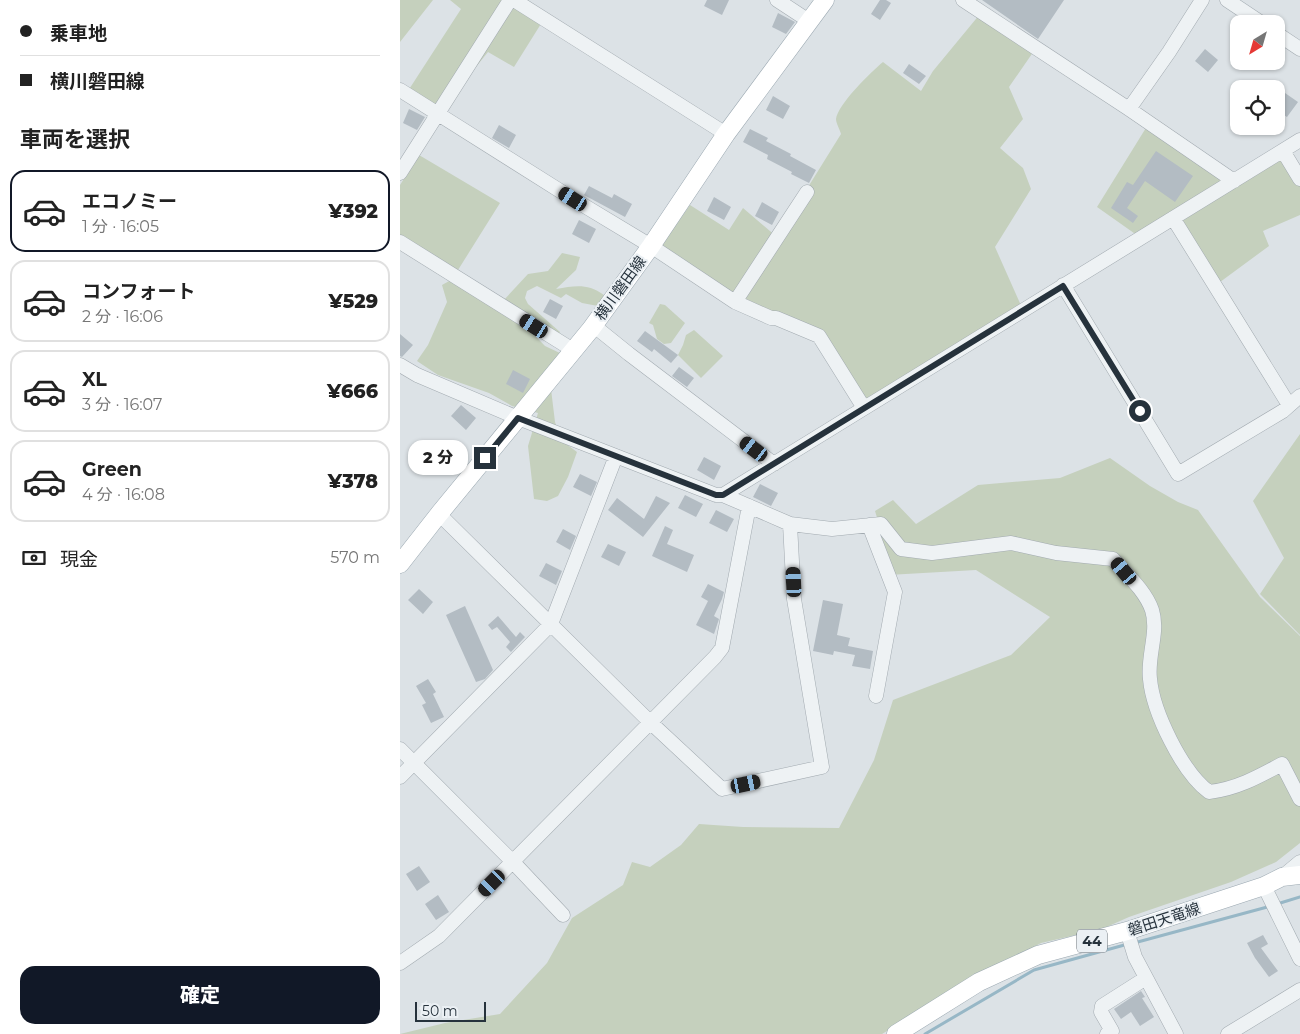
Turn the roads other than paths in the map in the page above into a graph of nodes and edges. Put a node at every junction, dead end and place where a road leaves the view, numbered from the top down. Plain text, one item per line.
1 (510, 0) edge
2 (514, 0) edge
3 (777, 0) edge
4 (825, 0) edge
5 (963, 0) edge
6 (1201, 0) edge
7 (1227, 0) edge
8 (1249, 15) edge
9 (809, 21) junction
10 (1285, 39) edge
11 (1300, 49) edge
12 (400, 90) edge
13 (1129, 109) junction
14 (438, 114) junction
15 (726, 134) junction
16 (1300, 140) edge
17 (1283, 150) junction
18 (400, 173) edge
19 (1300, 179) edge
20 (1234, 181) junction
21 (807, 192) dead end
22 (1173, 218) junction
23 (400, 242) edge
24 (651, 246) junction
25 (1063, 286) junction
26 (735, 302) junction
27 (593, 325) junction
28 (573, 350) junction
29 (400, 365) edge
30 (1300, 396) edge
31 (1289, 405) junction
32 (864, 408) junction
33 (518, 418) junction
34 (616, 456) junction
35 (774, 464) junction
36 (723, 495) junction
37 (750, 506) junction
38 (439, 514) junction
39 (790, 524) junction
40 (870, 525) junction
41 (400, 564) edge
42 (551, 624) junction
43 (876, 696) dead end
44 (650, 722) junction
45 (400, 749) edge
46 (414, 763) junction
47 (400, 777) edge
48 (1300, 799) edge
49 (513, 862) junction
50 (1300, 862) edge
51 (1300, 875) edge
52 (1282, 877) junction
53 (1264, 886) junction
54 (563, 915) dead end
55 (1127, 931) junction
56 (1300, 958) edge
57 (400, 963) edge
58 (1146, 978) junction
59 (1300, 990) edge
60 (896, 1034) edge
61 (1107, 1034) edge
62 (1176, 1034) edge
63 (1228, 1034) edge

1 - 14 street
2 - 15 street
3 - 9 street
4 - 9 main road, 横川磐田線
5 - 13 street
6 - 13 street
7 - 8 street
9 - 15 main road, 横川磐田線
10 - 11 street
12 - 14 street
13 - 20 street
14 - 18 street
14 - 24 street
15 - 24 main road, 横川磐田線
16 - 17 street
17 - 19 street
17 - 20 street
20 - 22 street
21 - 26 street
22 - 25 street
22 - 31 street
23 - 28 street
24 - 26 street
24 - 27 main road, 横川磐田線
25 - 31 street
25 - 32 street
26 - 32 street
27 - 28 main road, 横川磐田線
27 - 35 street
28 - 33 main road, 横川磐田線
29 - 33 street
30 - 31 street
32 - 35 street
33 - 34 street
33 - 38 main road, 横川磐田線
34 - 36 street
34 - 42 street
35 - 36 street
36 - 37 street
37 - 39 street
37 - 44 street
38 - 41 main road, 横川磐田線
38 - 42 street
39 - 40 street
39 - 44 street
40 - 43 street
40 - 48 street
42 - 44 street
42 - 46 street
44 - 49 street
45 - 46 street
46 - 47 street
46 - 49 street
49 - 54 street
49 - 57 street
50 - 52 street
51 - 52 main road, 磐田天竜線 / 44
52 - 53 main road, 磐田天竜線 / 44
53 - 55 main road, 磐田天竜線 / 44
53 - 56 street
55 - 58 street
55 - 60 main road, 磐田天竜線 / 44
58 - 61 street
58 - 62 street
59 - 63 street

